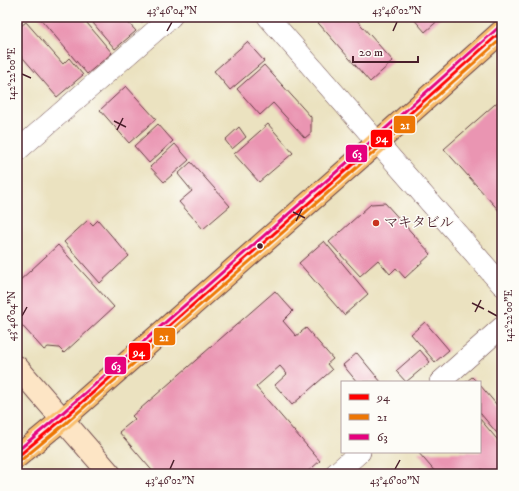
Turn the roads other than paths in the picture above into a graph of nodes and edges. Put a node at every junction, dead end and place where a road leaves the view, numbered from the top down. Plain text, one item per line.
1 (171, 17) edge
2 (268, 17) edge
3 (502, 31) edge
4 (378, 142) junction
5 (17, 151) edge
6 (502, 284) edge
7 (502, 327) edge
8 (17, 367) edge
9 (441, 381) edge
10 (62, 419) junction
11 (359, 453) edge
12 (17, 457) edge
13 (110, 474) edge
14 (335, 474) edge

1 - 5 street
2 - 4 street
3 - 4 highway
4 - 6 street
4 - 10 highway
7 - 9 street
8 - 10 street
10 - 12 highway
10 - 13 street
11 - 14 street

